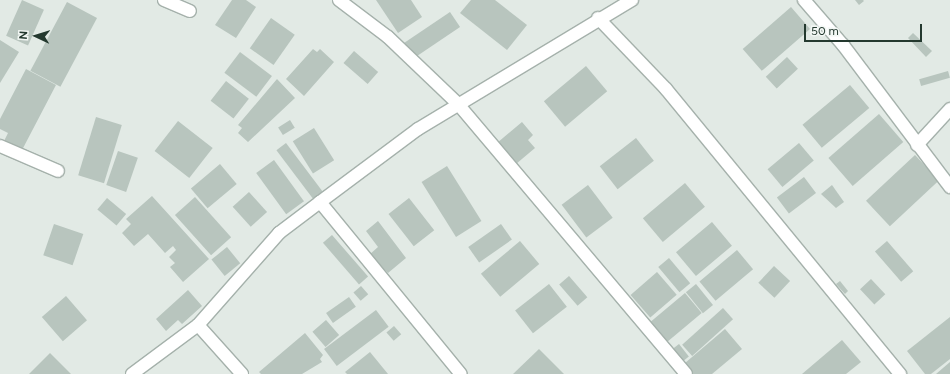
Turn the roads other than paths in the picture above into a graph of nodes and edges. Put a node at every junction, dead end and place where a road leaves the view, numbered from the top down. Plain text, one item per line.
1 (164, 0) edge
2 (339, 0) edge
3 (632, 0) edge
4 (804, 0) edge
5 (190, 10) dead end
6 (598, 18) junction
7 (458, 104) junction
8 (950, 109) edge
9 (917, 145) junction
10 (0, 146) edge
11 (58, 171) dead end
12 (950, 187) edge
13 (320, 202) junction
14 (198, 325) junction
15 (132, 374) edge
16 (242, 374) edge
17 (461, 374) edge
18 (686, 374) edge
19 (900, 374) edge

1 - 5 street
2 - 7 street
3 - 6 street
4 - 9 street
6 - 7 street
6 - 19 street
7 - 13 street
7 - 18 street
8 - 9 street
9 - 12 street
10 - 11 street
13 - 14 street
13 - 17 street
14 - 15 street
14 - 16 street

